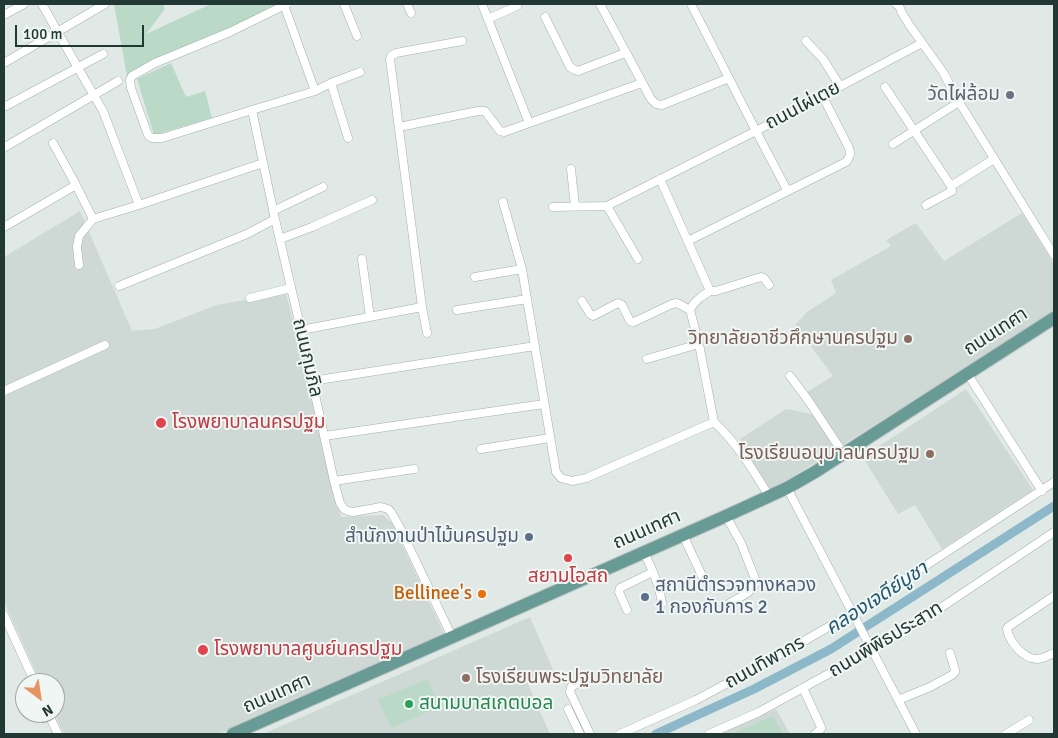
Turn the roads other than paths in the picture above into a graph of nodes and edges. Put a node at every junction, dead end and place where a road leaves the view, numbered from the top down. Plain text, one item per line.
1 (24, 4) edge
2 (42, 4) edge
3 (105, 4) edge
4 (344, 4) edge
5 (407, 4) edge
6 (482, 4) edge
7 (600, 4) edge
8 (691, 4) edge
9 (899, 4) edge
10 (285, 5) edge
11 (517, 6) dead end
12 (411, 13) dead end
13 (4, 15) edge
14 (545, 17) dead end
15 (488, 19) junction
16 (57, 32) junction
17 (358, 36) dead end
18 (462, 41) dead end
19 (806, 41) dead end
20 (922, 44) junction
21 (626, 53) junction
22 (103, 54) dead end
23 (4, 63) edge
24 (78, 68) junction
25 (360, 72) dead end
26 (729, 78) junction
27 (118, 81) dead end
28 (331, 83) junction
29 (642, 83) junction
30 (840, 86) junction
31 (885, 87) dead end
32 (315, 91) junction
33 (94, 96) junction
34 (822, 96) junction
35 (959, 102) junction
36 (4, 107) edge
37 (252, 110) junction
38 (529, 123) junction
39 (399, 127) junction
40 (756, 131) junction
41 (914, 131) junction
42 (348, 138) dead end
43 (53, 143) dead end
44 (893, 144) dead end
45 (5, 147) dead end
46 (994, 159) junction
47 (263, 163) junction
48 (571, 169) dead end
49 (660, 179) junction
50 (76, 185) junction
51 (951, 186) junction
52 (323, 187) dead end
53 (787, 190) junction
54 (372, 200) dead end
55 (503, 202) dead end
56 (139, 205) junction
57 (926, 205) dead end
58 (575, 206) junction
59 (607, 206) junction
60 (553, 207) dead end
61 (274, 215) junction
62 (93, 219) junction
63 (4, 227) edge
64 (280, 239) junction
65 (688, 241) junction
66 (1054, 255) edge
67 (638, 258) dead end
68 (362, 259) dead end
69 (79, 266) dead end
70 (522, 269) junction
71 (475, 277) dead end
72 (769, 285) dead end
73 (119, 286) dead end
74 (291, 288) junction
75 (710, 291) junction
76 (250, 298) dead end
77 (527, 300) junction
78 (582, 301) dead end
79 (422, 307) junction
80 (457, 310) dead end
81 (690, 310) junction
82 (370, 317) junction
83 (1054, 318) edge
84 (300, 330) junction
85 (427, 333) dead end
86 (699, 344) junction
87 (105, 345) dead end
88 (535, 346) junction
89 (646, 359) dead end
90 (967, 373) junction
91 (790, 376) dead end
92 (312, 381) junction
93 (4, 391) edge
94 (544, 404) junction
95 (714, 422) junction
96 (324, 436) junction
97 (550, 438) junction
98 (481, 449) dead end
99 (843, 453) junction
100 (414, 469) dead end
101 (334, 480) junction
102 (1054, 482) edge
103 (787, 488) junction
104 (1042, 491) junction
105 (769, 496) junction
106 (726, 516) junction
107 (1054, 532) edge
108 (683, 535) junction
109 (644, 552) junction
110 (653, 572) junction
111 (702, 578) dead end
112 (1054, 596) edge
113 (662, 603) dead end
114 (730, 603) dead end
115 (627, 610) dead end
116 (853, 613) junction
117 (4, 615) edge
118 (452, 638) junction
119 (872, 650) junction
120 (950, 653) dead end
121 (1054, 655) edge
122 (30, 673) edge
123 (586, 679) dead end
124 (803, 688) junction
125 (898, 700) junction
126 (568, 709) dead end
127 (1029, 720) dead end
128 (233, 734) edge
129 (580, 734) edge
130 (590, 734) edge
131 (620, 734) edge
132 (710, 734) edge
133 (815, 734) edge
134 (916, 734) edge
135 (1006, 734) edge

1 - 13 street
2 - 16 street
3 - 16 street
4 - 17 street
5 - 12 street
6 - 15 street
7 - 21 street
8 - 26 street, ถนนไผ่เตย
9 - 20 street
10 - 32 street
10 - 37 street
11 - 15 street
14 - 21 street
15 - 38 street
16 - 23 street
16 - 24 street
18 - 39 street
19 - 30 street
20 - 30 street, ถนนไผ่เตย
20 - 35 street
21 - 29 street
22 - 24 street
24 - 33 street
24 - 36 street
25 - 28 street
26 - 29 street
26 - 40 street, ถนนไผ่เตย
27 - 33 street
28 - 32 street
28 - 42 street
29 - 38 street
30 - 34 street, ถนนไผ่เตย
31 - 41 street
32 - 37 street
33 - 45 street
33 - 56 street
34 - 40 street, ถนนไผ่เตย
34 - 53 street
35 - 41 street
35 - 46 street
37 - 47 street, ถนนกุมภิล
38 - 39 street
39 - 79 street
40 - 49 street
40 - 53 street
41 - 44 street
41 - 51 street
43 - 50 street
46 - 51 street
46 - 66 street
47 - 56 street
47 - 61 street, ถนนกุมภิล
48 - 58 street
49 - 59 street
49 - 65 street
50 - 62 street
50 - 63 street
51 - 57 street
52 - 61 street
53 - 65 street
54 - 64 street
55 - 70 street
56 - 62 street
58 - 59 street
58 - 60 street
59 - 67 street
61 - 64 street, ถนนกุมภิล
61 - 73 street
62 - 69 street
64 - 74 street, ถนนกุมภิล
65 - 75 street
68 - 82 street
70 - 71 street
70 - 77 street
72 - 75 street
74 - 76 street
74 - 84 street, ถนนกุมภิล
75 - 81 street
77 - 80 street
77 - 88 street
78 - 81 street
79 - 82 street
79 - 85 street
81 - 86 street
82 - 84 street
83 - 90 main road, ถนนเทศา
84 - 92 street, ถนนกุมภิล
86 - 89 street
86 - 95 street
87 - 93 street
88 - 92 street
88 - 94 street
90 - 99 main road, ถนนเทศา
90 - 104 street
91 - 99 street
92 - 96 street, ถนนกุมภิล
94 - 96 street
94 - 97 street
95 - 97 street
95 - 105 street
96 - 101 street, ถนนกุมภิล
97 - 98 street
99 - 103 main road, ถนนเทศา
100 - 101 street
101 - 118 street, ถนนกุมภิล
102 - 104 street, ถนนทิพากร
103 - 105 main road, ถนนเทศา
103 - 116 street
104 - 116 street, ถนนทิพากร
105 - 106 main road, ถนนเทศา
106 - 108 main road, ถนนเทศา
106 - 114 street
107 - 119 street, ถนนพิพิธประสาท
108 - 109 main road, ถนนเทศา
108 - 111 street
109 - 110 street
109 - 118 main road, ถนนเทศา
110 - 113 street
110 - 115 street
112 - 121 street
116 - 119 street
116 - 131 street, ถนนทิพากร
117 - 122 street
118 - 128 main road, ถนนเทศา
119 - 124 street, ถนนพิพิธประสาท
119 - 125 street
120 - 125 street
123 - 130 street
124 - 132 street, ถนนพิพิธประสาท
124 - 133 street
125 - 134 street
126 - 129 street
127 - 135 street

